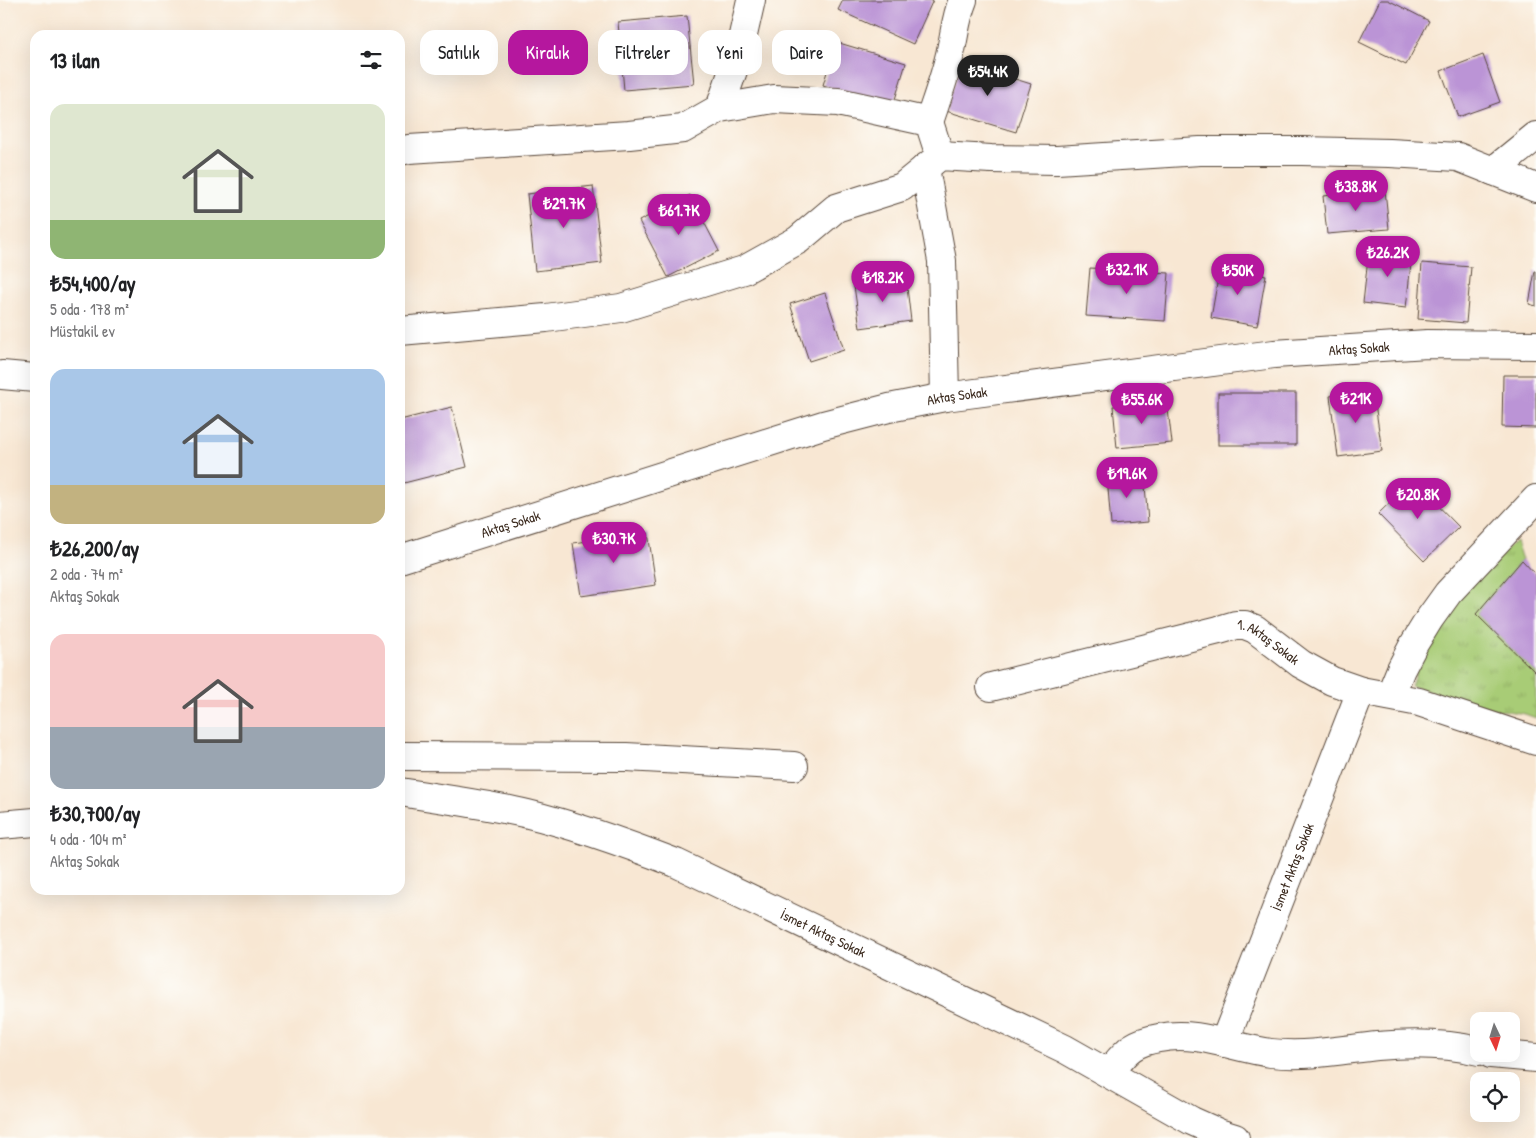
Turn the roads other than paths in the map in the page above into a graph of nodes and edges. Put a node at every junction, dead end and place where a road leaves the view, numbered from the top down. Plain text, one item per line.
1 (751, 0) edge
2 (963, 0) edge
3 (720, 108) junction
4 (929, 122) junction
5 (1536, 136) edge
6 (405, 150) edge
7 (932, 162) junction
8 (1493, 171) junction
9 (1536, 188) edge
10 (405, 331) edge
11 (1536, 345) edge
12 (2, 375) dead end
13 (30, 378) edge
14 (945, 397) junction
15 (1536, 499) edge
16 (405, 557) edge
17 (991, 687) dead end
18 (1361, 691) junction
19 (1390, 696) junction
20 (1536, 741) edge
21 (405, 756) edge
22 (794, 766) dead end
23 (405, 793) edge
24 (30, 822) edge
25 (0, 825) edge
26 (1224, 1042) junction
27 (1470, 1050) edge
28 (1520, 1057) edge
29 (1536, 1058) edge
30 (1108, 1073) junction
31 (1234, 1138) edge

1 - 3 street
2 - 4 street
3 - 4 street
3 - 6 street
4 - 7 street
5 - 8 street
7 - 8 street
7 - 10 street
7 - 14 street
8 - 9 street
11 - 14 street, Aktaş Sokak
12 - 13 street
14 - 16 street, Aktaş Sokak
15 - 19 street
17 - 18 street, 1. Aktaş Sokak
18 - 19 street, 1. Aktaş Sokak
18 - 26 street, İsmet Aktaş Sokak
19 - 20 street, 1. Aktaş Sokak
21 - 22 street
23 - 30 street, İsmet Aktaş Sokak
24 - 25 street
26 - 27 street
26 - 30 street
28 - 29 street
30 - 31 street

